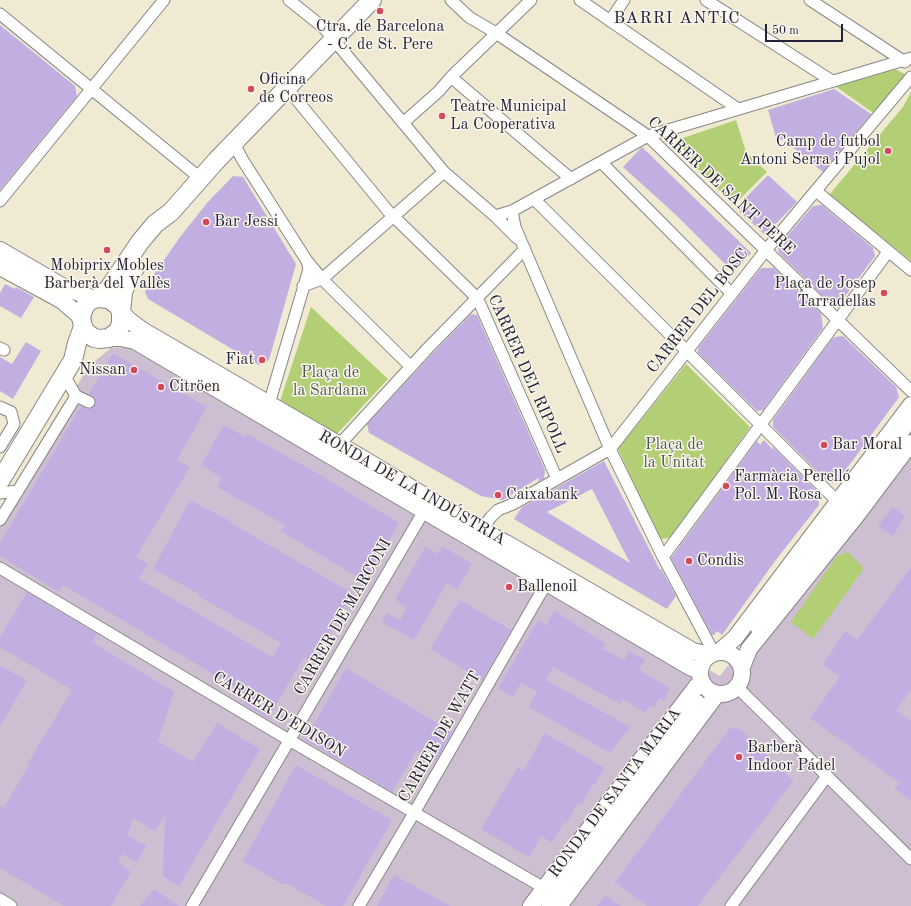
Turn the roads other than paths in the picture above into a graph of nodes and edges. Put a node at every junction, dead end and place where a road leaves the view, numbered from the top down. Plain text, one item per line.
1 (164, 0) edge
2 (289, 0) edge
3 (372, 0) edge
4 (451, 0) edge
5 (531, 0) edge
6 (580, 0) edge
7 (624, 0) edge
8 (706, 0) edge
9 (810, 0) edge
10 (0, 14) edge
11 (610, 21) junction
12 (496, 33) junction
13 (333, 40) junction
14 (905, 61) edge
15 (911, 76) edge
16 (451, 77) junction
17 (832, 81) junction
18 (286, 88) junction
19 (92, 90) junction
20 (738, 109) junction
21 (403, 123) junction
22 (648, 136) junction
23 (234, 143) junction
24 (601, 162) junction
25 (444, 172) junction
26 (200, 178) junction
27 (571, 179) junction
28 (816, 191) junction
29 (534, 199) junction
30 (0, 201) edge
31 (512, 211) junction
32 (171, 212) junction
33 (393, 216) junction
34 (495, 216) junction
35 (524, 246) junction
36 (0, 250) edge
37 (766, 250) junction
38 (888, 252) junction
39 (307, 261) junction
40 (0, 267) edge
41 (911, 270) edge
42 (322, 279) junction
43 (303, 286) junction
44 (732, 294) junction
45 (96, 299) junction
46 (476, 299) junction
47 (121, 312) junction
48 (838, 320) junction
49 (82, 322) junction
50 (108, 338) junction
51 (686, 351) junction
52 (411, 367) junction
53 (68, 368) junction
54 (911, 391) edge
55 (76, 396) junction
56 (48, 401) junction
57 (88, 402) dead end
58 (268, 404) junction
59 (911, 406) edge
60 (0, 407) edge
61 (63, 419) junction
62 (911, 422) edge
63 (760, 425) junction
64 (911, 443) edge
65 (339, 445) junction
66 (0, 448) edge
67 (610, 449) junction
68 (557, 479) junction
69 (0, 481) edge
70 (18, 491) junction
71 (0, 493) edge
72 (838, 502) junction
73 (424, 510) junction
74 (0, 520) edge
75 (481, 530) junction
76 (663, 557) junction
77 (0, 568) edge
78 (547, 582) junction
79 (744, 644) dead end
80 (714, 653) junction
81 (742, 667) junction
82 (701, 677) junction
83 (738, 687) junction
84 (717, 694) junction
85 (699, 702) dead end
86 (289, 740) junction
87 (827, 776) junction
88 (414, 813) junction
89 (911, 859) edge
90 (544, 888) junction
91 (0, 900) edge
92 (11, 906) edge
93 (192, 906) edge
94 (359, 906) edge
95 (530, 906) edge
96 (547, 906) edge
97 (559, 906) edge
98 (731, 906) edge

1 - 19 street
2 - 13 street
3 - 13 main road
4 - 12 street, CARRER DE SANT PERE
5 - 12 street
6 - 11 street
7 - 11 street
8 - 17 street
9 - 14 street, CARRER DEL BOSC
10 - 19 street
11 - 20 street
12 - 16 street
12 - 22 street, CARRER DE SANT PERE
13 - 18 main road
13 - 21 street
14 - 15 street, CARRER DEL BOSC
14 - 17 street
15 - 28 street, CARRER DEL BOSC
16 - 21 street
16 - 27 street
17 - 20 street
18 - 23 main road
18 - 33 street, CARRER DEL RIPOLL
19 - 26 street
19 - 30 street
20 - 22 street
21 - 25 street
22 - 24 street
22 - 37 street, CARRER DE SANT PERE
23 - 26 main road
23 - 39 street
24 - 27 street
24 - 44 street
25 - 33 street
25 - 34 street
26 - 32 main road
27 - 29 street
28 - 37 street, CARRER DEL BOSC
28 - 38 street
29 - 31 street
29 - 51 street
31 - 34 street
31 - 35 street
32 - 45 main road
32 - 47 main road
33 - 42 street
33 - 46 street, CARRER DEL RIPOLL
34 - 35 street
35 - 46 street
35 - 67 street
36 - 45 street
37 - 44 street, CARRER DEL BOSC
37 - 48 street, CARRER DE SANT PERE
38 - 41 street
38 - 48 street
39 - 42 street
39 - 43 street
40 - 49 street
42 - 43 street
42 - 52 street
43 - 58 street
44 - 51 street, CARRER DEL BOSC
45 - 47 main road
45 - 49 main road
46 - 52 street
46 - 68 street, CARRER DEL RIPOLL
47 - 50 main road
47 - 58 street, RONDA DE LA INDÚSTRIA
48 - 54 street, CARRER DE SANT PERE
48 - 63 street
49 - 50 main road
49 - 53 main road
50 - 53 main road
50 - 73 street, RONDA DE LA INDÚSTRIA
51 - 63 street
51 - 67 street, CARRER DEL BOSC
52 - 65 street
53 - 55 street
53 - 56 main road
55 - 57 street
55 - 61 street
56 - 61 street
56 - 69 main road
58 - 65 street, RONDA DE LA INDÚSTRIA
59 - 72 street
60 - 66 street
61 - 70 street
62 - 79 street
63 - 72 street
63 - 76 street
64 - 81 street
65 - 75 street, RONDA DE LA INDÚSTRIA
67 - 68 street, CARRER DEL BOSC
67 - 76 street
68 - 75 street, CARRER DEL BOSC
70 - 71 street
70 - 74 street
72 - 80 street
73 - 78 street, RONDA DE LA INDÚSTRIA
73 - 86 street, CARRER DE MARCONI
75 - 80 street, RONDA DE LA INDÚSTRIA
76 - 80 street
77 - 86 street, CARRER D'EDISON
78 - 82 street, RONDA DE LA INDÚSTRIA
78 - 88 street, CARRER DE WATT
80 - 81 street
80 - 82 street
81 - 83 street
82 - 84 street
82 - 90 street, RONDA DE SANTA MARIA
83 - 84 street
83 - 87 street
84 - 97 street, RONDA DE SANTA MARIA
85 - 96 street, RONDA DE SANTA MARIA
86 - 88 street, CARRER D'EDISON
86 - 93 street, CARRER DE MARCONI
87 - 89 street
87 - 98 street
88 - 90 street, CARRER D'EDISON
88 - 94 street, CARRER DE WATT
90 - 95 street, RONDA DE SANTA MARIA
91 - 92 street

